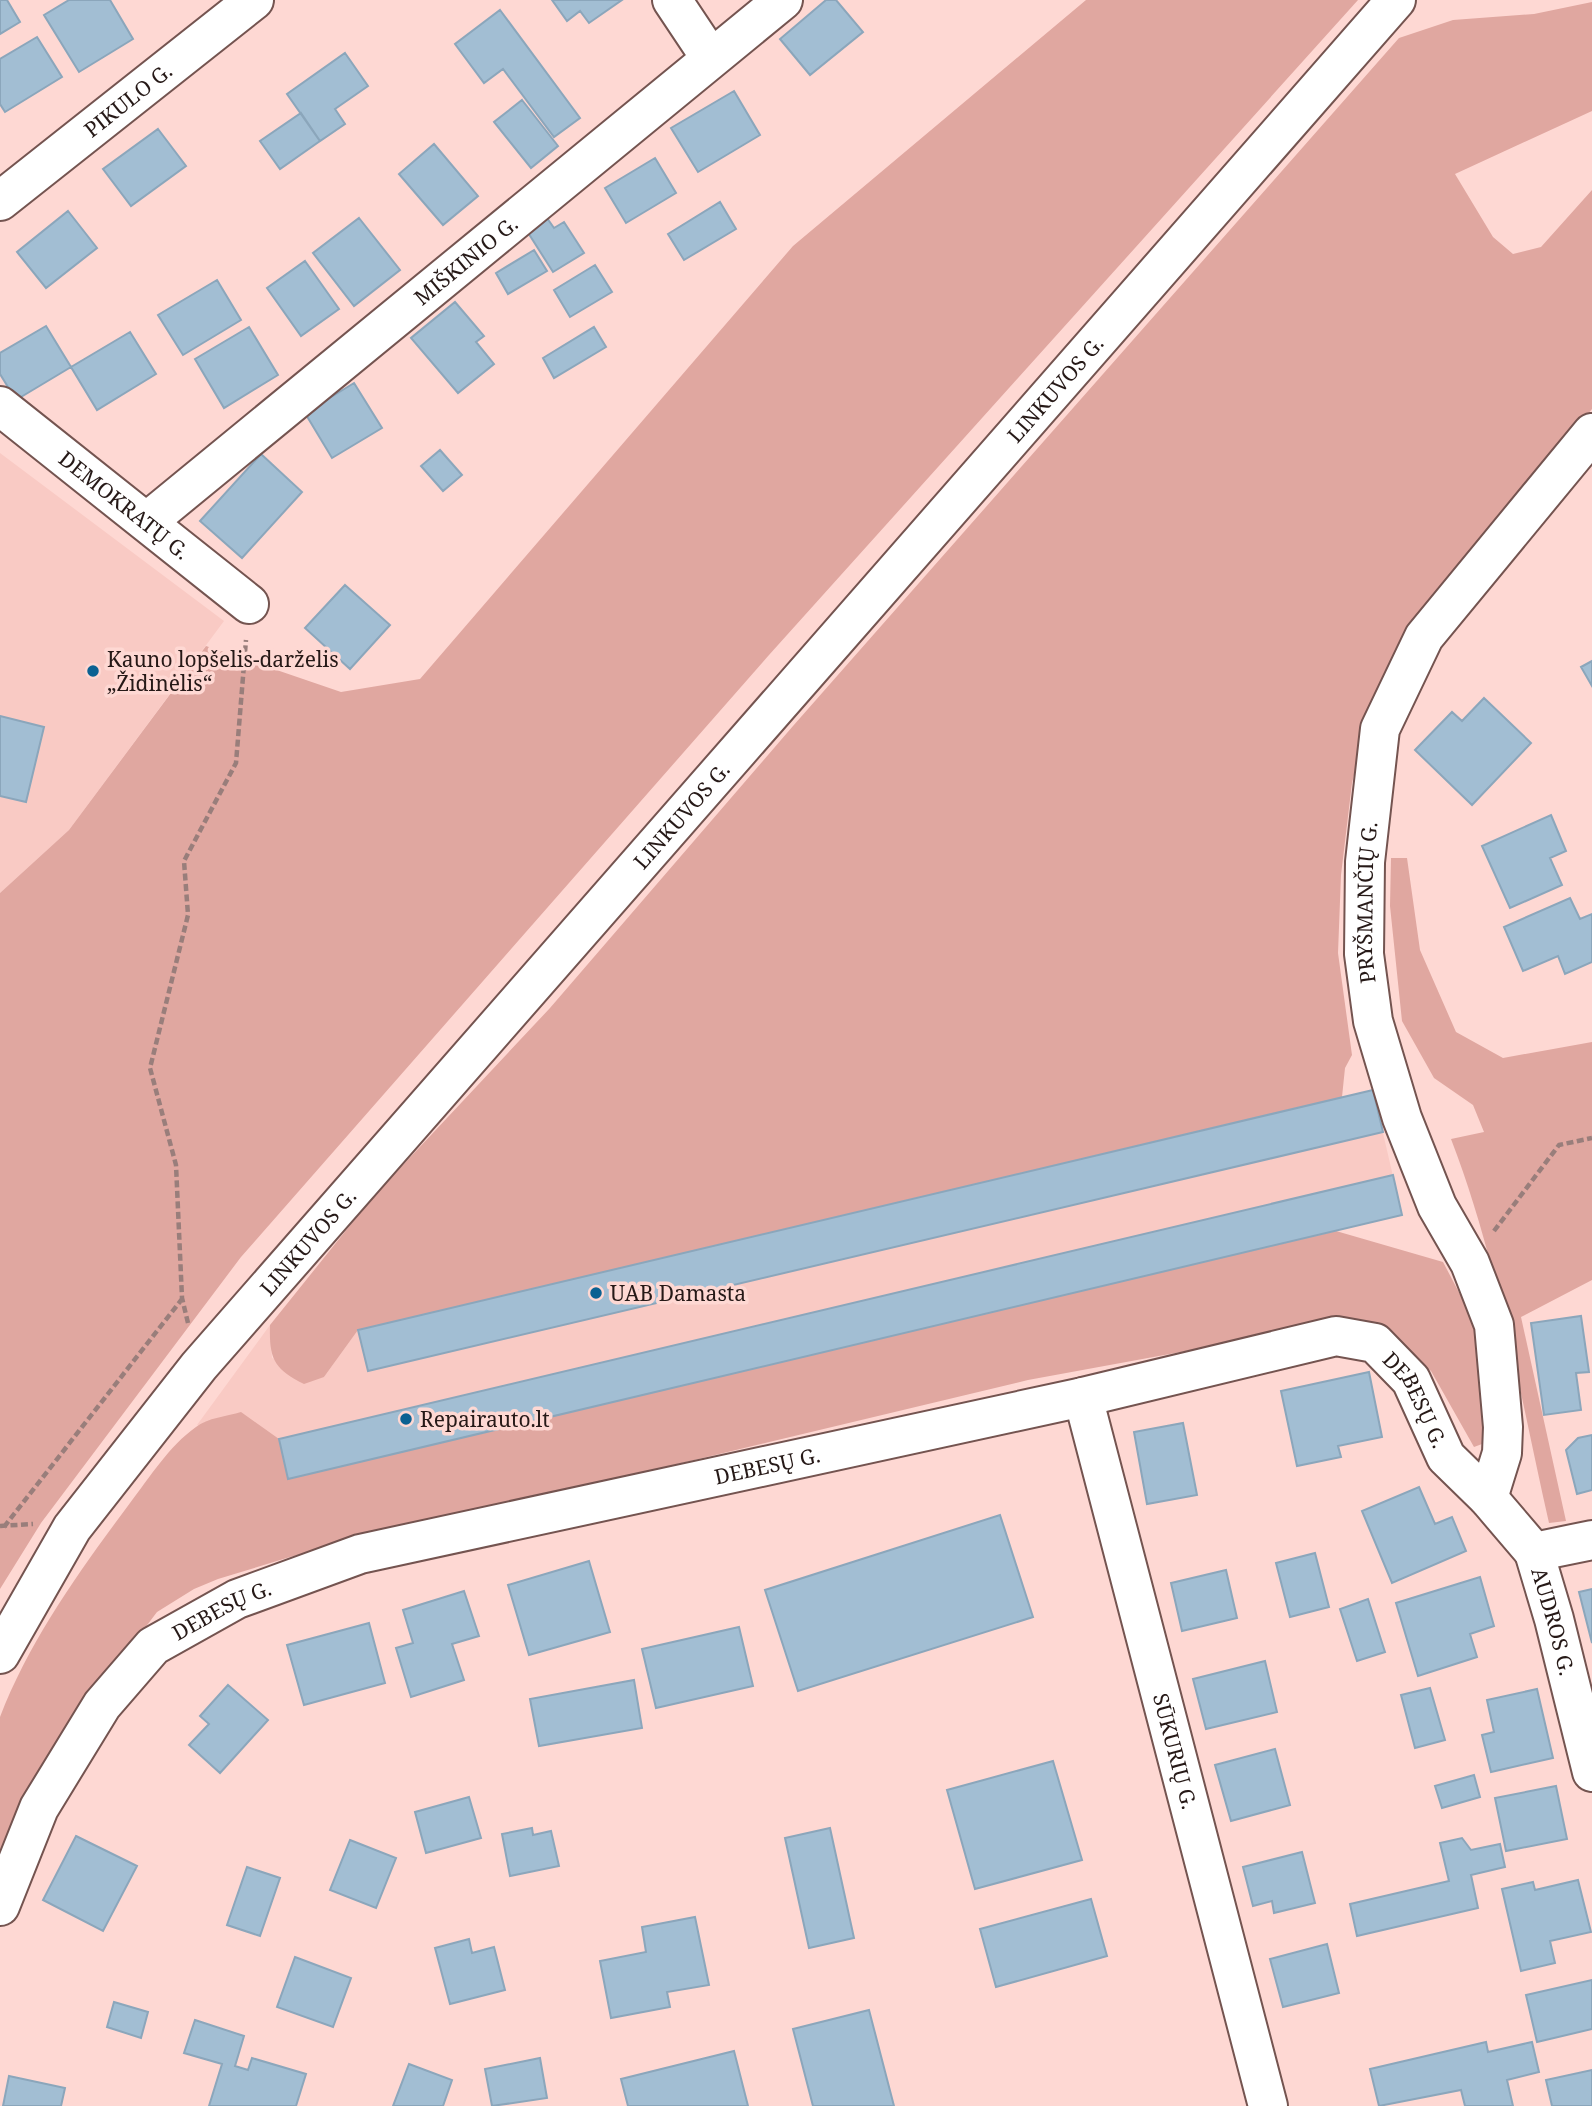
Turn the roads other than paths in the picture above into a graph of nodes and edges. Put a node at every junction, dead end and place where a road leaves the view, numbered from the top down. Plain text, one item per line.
1 (254, 0) edge
2 (672, 0) edge
3 (783, 0) edge
4 (1396, 0) edge
5 (710, 57) junction
6 (0, 201) edge
7 (0, 406) edge
8 (1592, 433) edge
9 (148, 521) junction
10 (248, 604) road end
11 (1083, 1397) junction
12 (1488, 1498) junction
13 (1592, 1540) edge
14 (1534, 1552) junction
15 (0, 1654) edge
16 (1592, 1772) edge
17 (0, 1906) edge
18 (1268, 2106) edge

1 - 6 street, PIKULO G.
2 - 5 street
3 - 5 street, MIŠKINIO G.
4 - 15 street, LINKUVOS G.
5 - 9 street, MIŠKINIO G.
7 - 9 street, DEMOKRATŲ G.
8 - 12 street, PRYŠMANČIŲ G.
9 - 10 street, DEMOKRATŲ G.
11 - 12 street, DEBESŲ G.
11 - 17 street, DEBESŲ G.
11 - 18 street, SŪKURIŲ G.
12 - 14 street, DEBESŲ G.
13 - 14 street
14 - 16 street, AUDROS G.

